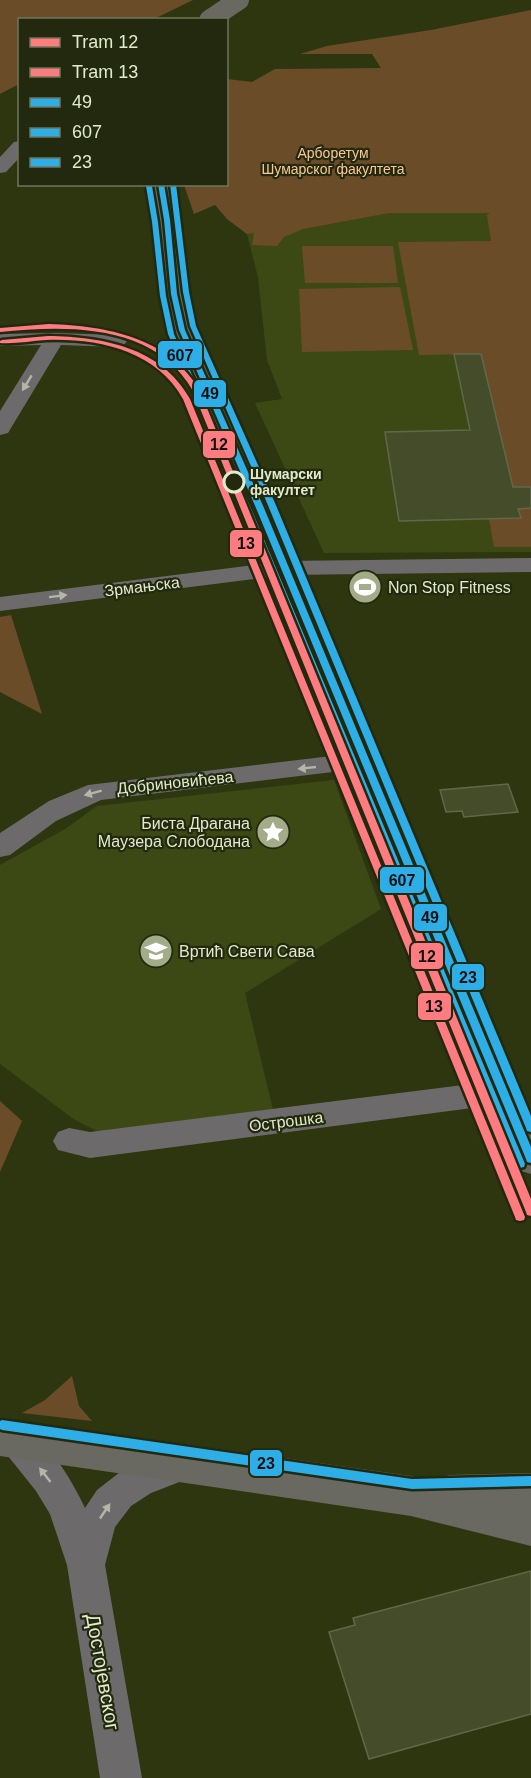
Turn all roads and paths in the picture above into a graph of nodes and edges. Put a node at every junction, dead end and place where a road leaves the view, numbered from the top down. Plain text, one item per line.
1 (239, 0) edge
2 (252, 0) edge
3 (211, 18) edge
4 (212, 18) edge
5 (18, 148) edge
6 (0, 168) edge
7 (162, 187) edge
8 (55, 339) junction
9 (0, 340) edge
10 (117, 341) dead end
11 (0, 428) edge
12 (531, 565) edge
13 (285, 568) junction
14 (0, 604) edge
15 (365, 761) junction
16 (0, 848) edge
17 (503, 1092) junction
18 (69, 1141) dead end
19 (531, 1159) edge
20 (7, 1438) edge
21 (186, 1462) junction
22 (531, 1493) edge
23 (411, 1496) junction
24 (531, 1526) edge
25 (86, 1565) junction
26 (121, 1778) edge

1 - 3 main road, bridge
2 - 4 street
5 - 6 street
7 - 13 main road
8 - 9 street
8 - 10 street
8 -> 11 street
12 - 13 street, Зрмањска
14 -> 13 street, Зрмањска
13 - 15 main road
15 -> 16 street, Добриновићева
15 - 17 main road
17 - 18 street, Острошка
17 - 19 main road
20 - 21 main road
25 -> 20 street, Достојевског
21 - 23 main road
25 -> 21 street, Достојевског
22 - 23 main road
23 - 24 main road
25 - 26 street, Достојевског

